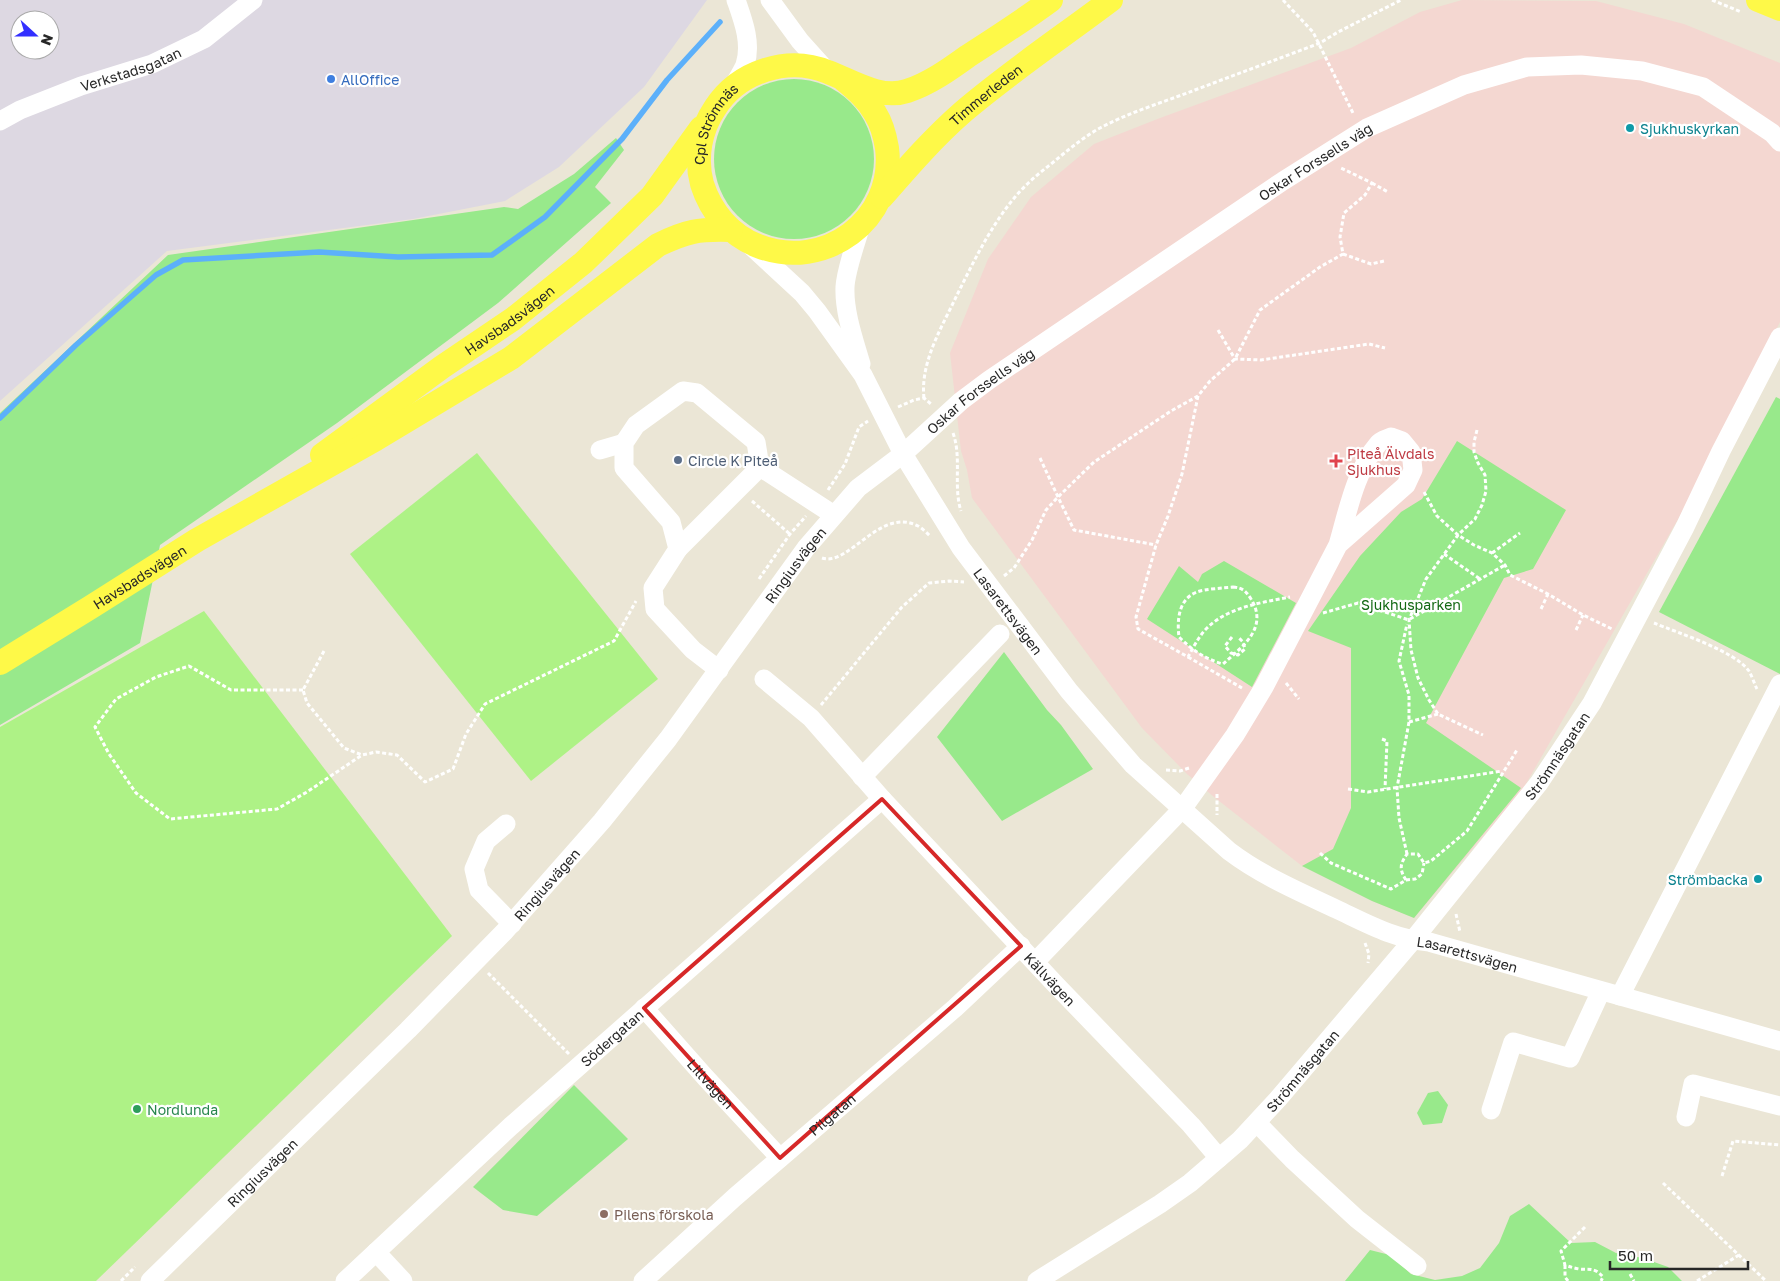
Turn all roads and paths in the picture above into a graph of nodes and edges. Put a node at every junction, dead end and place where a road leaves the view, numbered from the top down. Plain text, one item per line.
1 (253, 0) edge
2 (736, 0) edge
3 (770, 0) edge
4 (1051, 0) edge
5 (1111, 0) edge
6 (1283, 0) edge
7 (1401, 0) edge
8 (1758, 0) edge
9 (1780, 9) edge
10 (1320, 43) junction
11 (836, 76) junction
12 (734, 86) junction
13 (710, 116) junction
14 (0, 121) edge
15 (1362, 131) junction
16 (1780, 142) edge
17 (1321, 158) junction
18 (1372, 183) junction
19 (1388, 192) dead end
20 (876, 204) junction
21 (861, 225) junction
22 (739, 236) junction
23 (1343, 254) junction
24 (1384, 261) dead end
25 (1218, 330) dead end
26 (1780, 337) edge
27 (1385, 348) dead end
28 (1235, 359) junction
29 (1774, 362) edge
30 (870, 388) junction
31 (1198, 396) junction
32 (924, 398) junction
33 (883, 414) junction
34 (942, 419) junction
35 (1476, 430) dead end
36 (624, 443) junction
37 (600, 450) dead end
38 (903, 454) junction
39 (1040, 458) dead end
40 (760, 467) junction
41 (1421, 487) dead end
42 (739, 488) junction
43 (280, 492) junction
44 (1058, 497) junction
45 (817, 503) junction
46 (834, 515) junction
47 (963, 518) dead end
48 (1520, 533) dead end
49 (790, 534) junction
50 (1458, 535) junction
51 (935, 540) dead end
52 (1156, 544) junction
53 (1338, 545) junction
54 (806, 548) junction
55 (678, 549) junction
56 (1444, 554) junction
57 (1492, 554) junction
58 (1505, 565) junction
59 (1480, 579) junction
60 (756, 582) dead end
61 (991, 587) junction
62 (653, 588) junction
63 (1548, 594) junction
64 (1294, 597) dead end
65 (1254, 604) junction
66 (1541, 609) dead end
67 (1320, 615) dead end
68 (1583, 615) junction
69 (1638, 616) junction
70 (1408, 620) junction
71 (1611, 629) dead end
72 (1576, 630) dead end
73 (1000, 634) dead end
74 (1232, 637) dead end
75 (1239, 638) dead end
76 (1244, 645) junction
77 (1193, 649) junction
78 (324, 651) dead end
79 (1234, 654) junction
80 (1188, 657) junction
81 (0, 663) edge
82 (719, 670) junction
83 (764, 679) dead end
84 (1284, 681) dead end
85 (1780, 684) edge
86 (303, 690) junction
87 (1250, 693) dead end
88 (1299, 700) dead end
89 (1767, 711) junction
90 (1438, 714) junction
91 (810, 718) junction
92 (1409, 722) junction
93 (1483, 735) dead end
94 (1382, 739) dead end
95 (1517, 750) dead end
96 (362, 755) junction
97 (1159, 767) dead end
98 (1192, 767) dead end
99 (1503, 771) junction
100 (862, 777) junction
101 (1220, 786) dead end
102 (1397, 788) junction
103 (1348, 789) dead end
104 (1386, 789) junction
105 (882, 799) junction
106 (1182, 808) junction
107 (1220, 822) dead end
108 (506, 824) dead end
109 (1320, 853) dead end
110 (1407, 854) junction
111 (1424, 863) junction
112 (1406, 880) junction
113 (1458, 909) dead end
114 (512, 924) junction
115 (1365, 940) dead end
116 (1413, 940) junction
117 (1020, 946) junction
118 (1455, 950) junction
119 (476, 961) junction
120 (1035, 962) junction
121 (1368, 967) dead end
122 (1601, 991) junction
123 (1620, 996) junction
124 (644, 1008) junction
125 (1780, 1041) edge
126 (580, 1065) junction
127 (1780, 1106) edge
128 (1492, 1110) dead end
129 (1686, 1117) dead end
130 (1257, 1122) junction
131 (1780, 1145) edge
132 (780, 1158) junction
133 (1219, 1158) junction
134 (1722, 1176) dead end
135 (1664, 1183) dead end
136 (1585, 1227) dead end
137 (376, 1252) junction
138 (1739, 1254) junction
139 (142, 1261) dead end
140 (1417, 1266) dead end
141 (1565, 1266) junction
142 (1630, 1274) dead end
143 (648, 1279) edge
144 (121, 1281) edge
145 (150, 1281) edge
146 (345, 1281) edge
147 (402, 1281) edge
148 (1037, 1281) edge
149 (1568, 1281) edge
150 (1601, 1281) edge
151 (1634, 1281) edge
152 (1697, 1281) edge
153 (1766, 1281) edge

1 - 14 street, Verkstadsgatan
2 - 12 street
3 - 11 street
4 - 11 main road
5 - 20 main road, Timmerleden
6 - 10 path
7 - 10 path
8 - 9 main road
10 - 15 path
10 - 32 path
11 - 12 main road, Cpl Strömnäs
11 - 20 main road, Cpl Strömnäs
12 - 13 main road, Cpl Strömnäs
13 - 22 main road, Cpl Strömnäs
13 - 43 main road, Havsbadsvägen
15 - 16 street, Oskar Forssells väg
15 - 17 street, Oskar Forssells väg
17 - 18 path
17 - 34 street, Oskar Forssells väg
18 - 19 path
18 - 23 path
20 - 21 main road, Cpl Strömnäs
21 - 22 main road, Cpl Strömnäs
21 - 30 street, Lasarettsvägen
22 - 30 street, Lasarettsvägen
22 - 43 main road, Havsbadsvägen
23 - 24 path
23 - 28 path
25 - 28 path
26 - 29 street, Strömnäsgatan
27 - 28 path
28 - 31 path
29 - 69 street, Strömnäsgatan
30 - 33 street, Lasarettsvägen
31 - 44 path
31 - 52 path
32 - 33 path
32 - 34 path
33 - 38 street, Lasarettsvägen
33 - 45 path
34 - 38 street, Oskar Forssells väg
34 - 47 path
35 - 50 path
36 - 37 street
36 - 40 street
36 - 55 street
38 - 46 street, Ringiusvägen
38 - 61 street, Lasarettsvägen
39 - 44 path
40 - 42 street
40 - 45 street
41 - 50 path
42 - 49 path
42 - 55 street
43 - 81 main road, Havsbadsvägen
44 - 52 path
44 - 61 path
45 - 46 street
45 - 49 path
46 - 54 street, Ringiusvägen
48 - 57 path
49 - 54 path
49 - 60 path
50 - 56 path
50 - 57 path
51 - 54 path
52 - 80 path
53 - 53 street
53 - 106 street
54 - 82 street, Ringiusvägen
55 - 62 street
56 - 59 path
56 - 70 path
57 - 58 path
58 - 59 path
58 - 63 path
59 - 70 path
61 - 91 path
61 - 106 street, Lasarettsvägen
62 - 82 street
62 - 96 path
63 - 66 path
63 - 68 path
64 - 65 path
65 - 76 path
65 - 77 path
65 - 77 path
67 - 70 path
68 - 71 path
68 - 72 path
69 - 89 path
69 - 116 street, Strömnäsgatan
70 - 90 path
70 - 92 path
73 - 100 street
74 - 79 path
75 - 76 path
76 - 79 path
77 - 79 path
77 - 80 path
78 - 86 path
80 - 87 path
82 - 114 street, Ringiusvägen
83 - 91 street, Källvägen
84 - 88 path
85 - 89 street
86 - 96 path
86 - 96 path
89 - 123 street
90 - 92 path
90 - 93 path
91 - 100 street, Källvägen
92 - 102 path
94 - 104 path
95 - 99 path
97 - 98 path
99 - 102 path
99 - 111 path
100 - 105 street, Källvägen
101 - 107 path
102 - 104 path
102 - 110 path
103 - 104 path
105 - 117 street, Källvägen
105 - 124 street, Södergatan
106 - 116 street, Lasarettsvägen
106 - 120 street
108 - 114 street
109 - 112 path
110 - 111 path
110 - 112 path
111 - 112 path
113 - 118 path
114 - 119 street, Ringiusvägen
115 - 121 path
116 - 118 street, Lasarettsvägen
116 - 130 street, Strömnäsgatan
117 - 120 street, Källvägen
117 - 132 street, Pilgatan
118 - 122 street, Lasarettsvägen
119 - 126 path
119 - 145 street, Ringiusvägen
120 - 133 street, Källvägen
122 - 123 street, Lasarettsvägen
122 - 128 street
123 - 125 street, Lasarettsvägen
124 - 126 street, Södergatan
124 - 132 street, Lillvägen
126 - 137 street, Södergatan
127 - 129 street
130 - 133 street, Strömnäsgatan
130 - 140 street, Strömnäsgatan
131 - 134 path
132 - 143 street, Pilgatan
133 - 148 street, Strömnäsgatan
135 - 138 path
136 - 141 path
137 - 146 street, Södergatan
137 - 147 street
138 - 152 path
138 - 153 path
139 - 144 path
141 - 149 path
141 - 150 path
142 - 151 path

